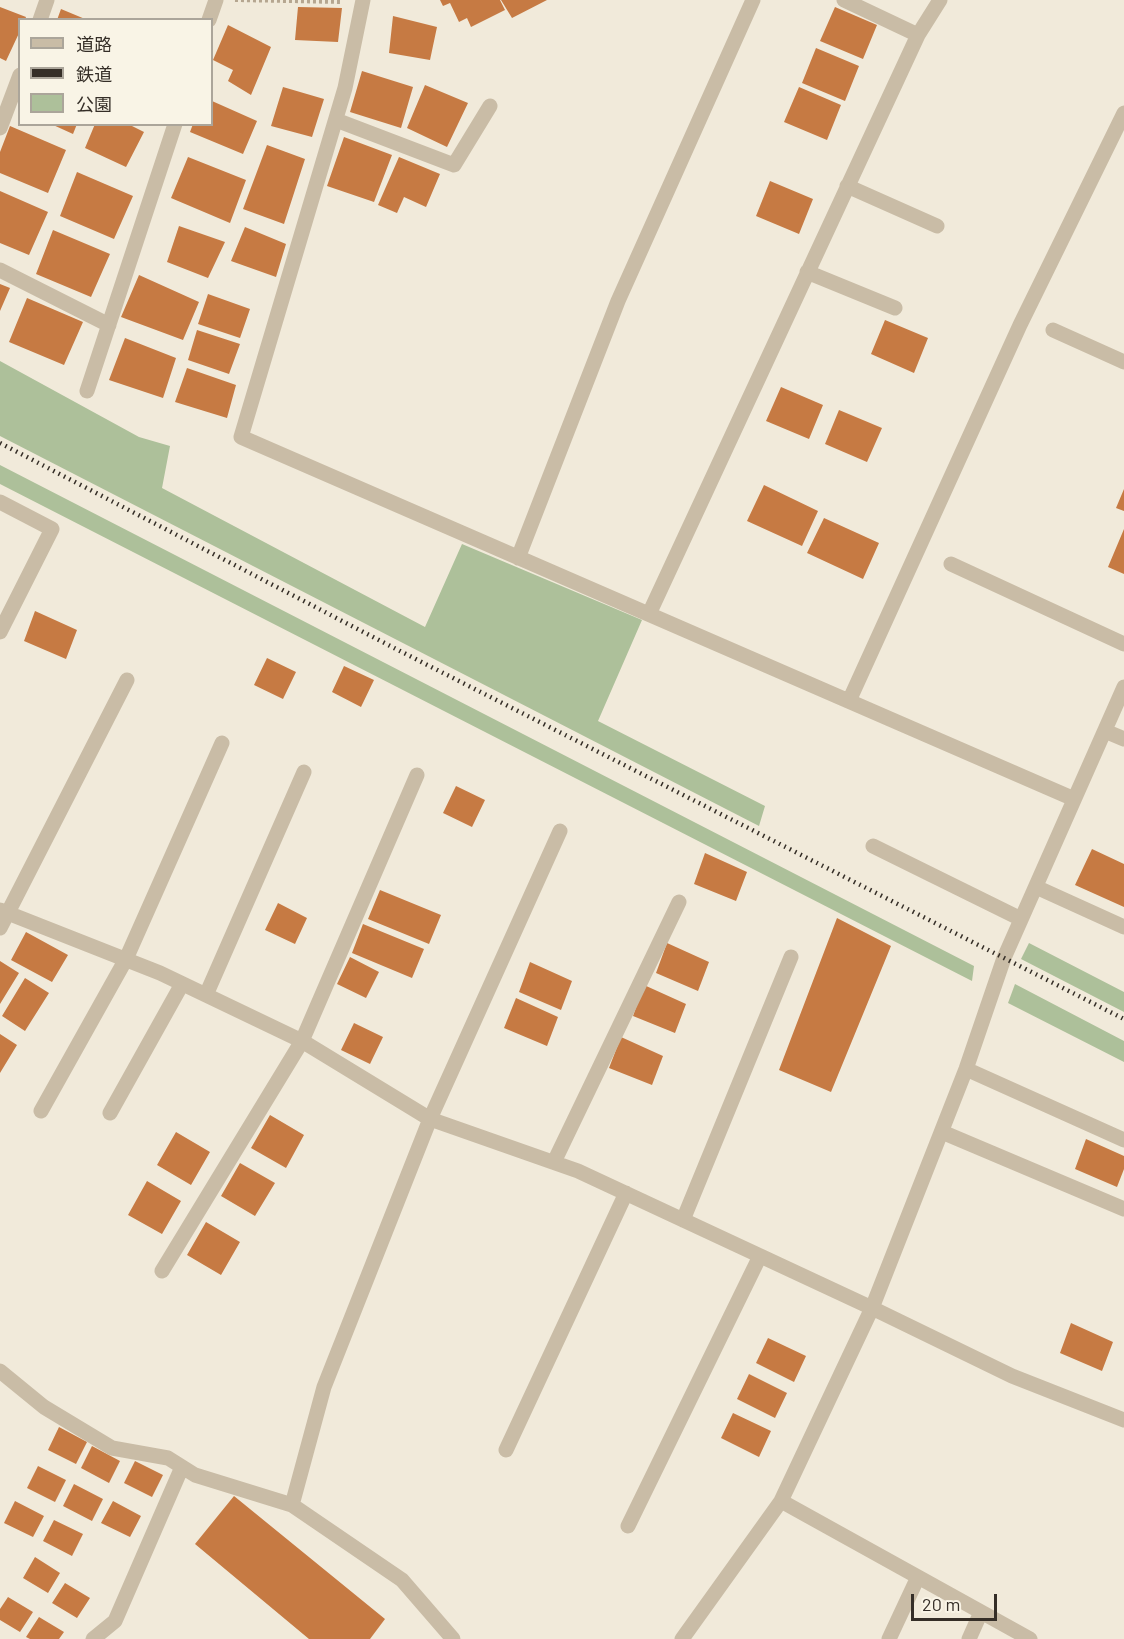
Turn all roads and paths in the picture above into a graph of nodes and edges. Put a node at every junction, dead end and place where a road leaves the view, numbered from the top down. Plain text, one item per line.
1 (47, 0) edge
2 (216, 0) edge
3 (232, 0) edge
4 (363, 0) edge
5 (753, 0) edge
6 (844, 0) edge
7 (940, 0) edge
8 (345, 2) dead end
9 (41, 18) edge
10 (210, 18) edge
11 (918, 35) junction
12 (18, 80) edge
13 (490, 106) dead end
14 (1124, 112) edge
15 (336, 120) junction
16 (174, 126) edge
17 (0, 128) edge
18 (848, 186) junction
19 (937, 226) dead end
20 (0, 270) edge
21 (807, 272) junction
22 (895, 308) dead end
23 (109, 325) junction
24 (1053, 330) dead end
25 (1124, 362) edge
26 (87, 392) dead end
27 (0, 502) edge
28 (518, 558) junction
29 (951, 564) dead end
30 (649, 614) junction
31 (0, 632) edge
32 (1124, 644) edge
33 (127, 680) dead end
34 (1124, 687) edge
35 (849, 701) junction
36 (1105, 731) junction
37 (1124, 739) edge
38 (222, 743) dead end
39 (304, 772) dead end
40 (417, 775) dead end
41 (1074, 799) junction
42 (560, 831) dead end
43 (873, 846) dead end
44 (1035, 887) junction
45 (679, 902) dead end
46 (4, 912) edge
47 (1021, 919) junction
48 (1124, 927) edge
49 (0, 928) edge
50 (791, 957) dead end
51 (126, 959) junction
52 (182, 984) junction
53 (206, 995) junction
54 (302, 1041) junction
55 (966, 1069) junction
56 (41, 1111) dead end
57 (110, 1113) dead end
58 (430, 1119) junction
59 (942, 1131) junction
60 (1124, 1140) edge
61 (554, 1162) junction
62 (626, 1193) junction
63 (1124, 1209) edge
64 (683, 1220) junction
65 (760, 1256) junction
66 (162, 1271) dead end
67 (872, 1308) junction
68 (0, 1371) edge
69 (1124, 1420) edge
70 (506, 1450) dead end
71 (182, 1467) junction
72 (781, 1501) junction
73 (292, 1504) junction
74 (627, 1526) dead end
75 (918, 1577) junction
76 (981, 1612) junction
77 (93, 1639) edge
78 (453, 1639) edge
79 (682, 1639) edge
80 (889, 1639) edge
81 (969, 1639) edge
82 (1029, 1639) edge

1 - 9 street
2 - 10 street
3 - 8 path
4 - 15 street
5 - 28 street
6 - 11 street
7 - 11 street
11 - 18 street
12 - 17 street
13 - 15 street
14 - 35 street
15 - 28 street
16 - 23 street
18 - 19 street
18 - 21 street
20 - 23 street
21 - 22 street
21 - 30 street
23 - 26 street
24 - 25 street
27 - 31 street
28 - 30 street
29 - 32 street
30 - 35 street
33 - 46 street
34 - 36 street
35 - 41 street
36 - 37 street
36 - 41 street
38 - 51 street
39 - 53 street
40 - 54 street
41 - 44 street
42 - 58 street
43 - 47 street
44 - 47 street
44 - 48 street
45 - 61 street
46 - 49 street
46 - 51 street
47 - 55 street
50 - 64 street
51 - 52 street
51 - 56 street
52 - 53 street
52 - 57 street
53 - 54 street
54 - 58 street
54 - 66 street
55 - 59 street
55 - 60 street
58 - 61 street
58 - 73 street
59 - 63 street
59 - 67 street
61 - 62 street
62 - 64 street
62 - 70 street
64 - 65 street
65 - 67 street
65 - 74 street
67 - 69 street
67 - 72 street
68 - 71 street
71 - 73 street
71 - 77 street
72 - 75 street
72 - 79 street
73 - 78 street
75 - 76 street
75 - 80 street
76 - 81 street
76 - 82 street

